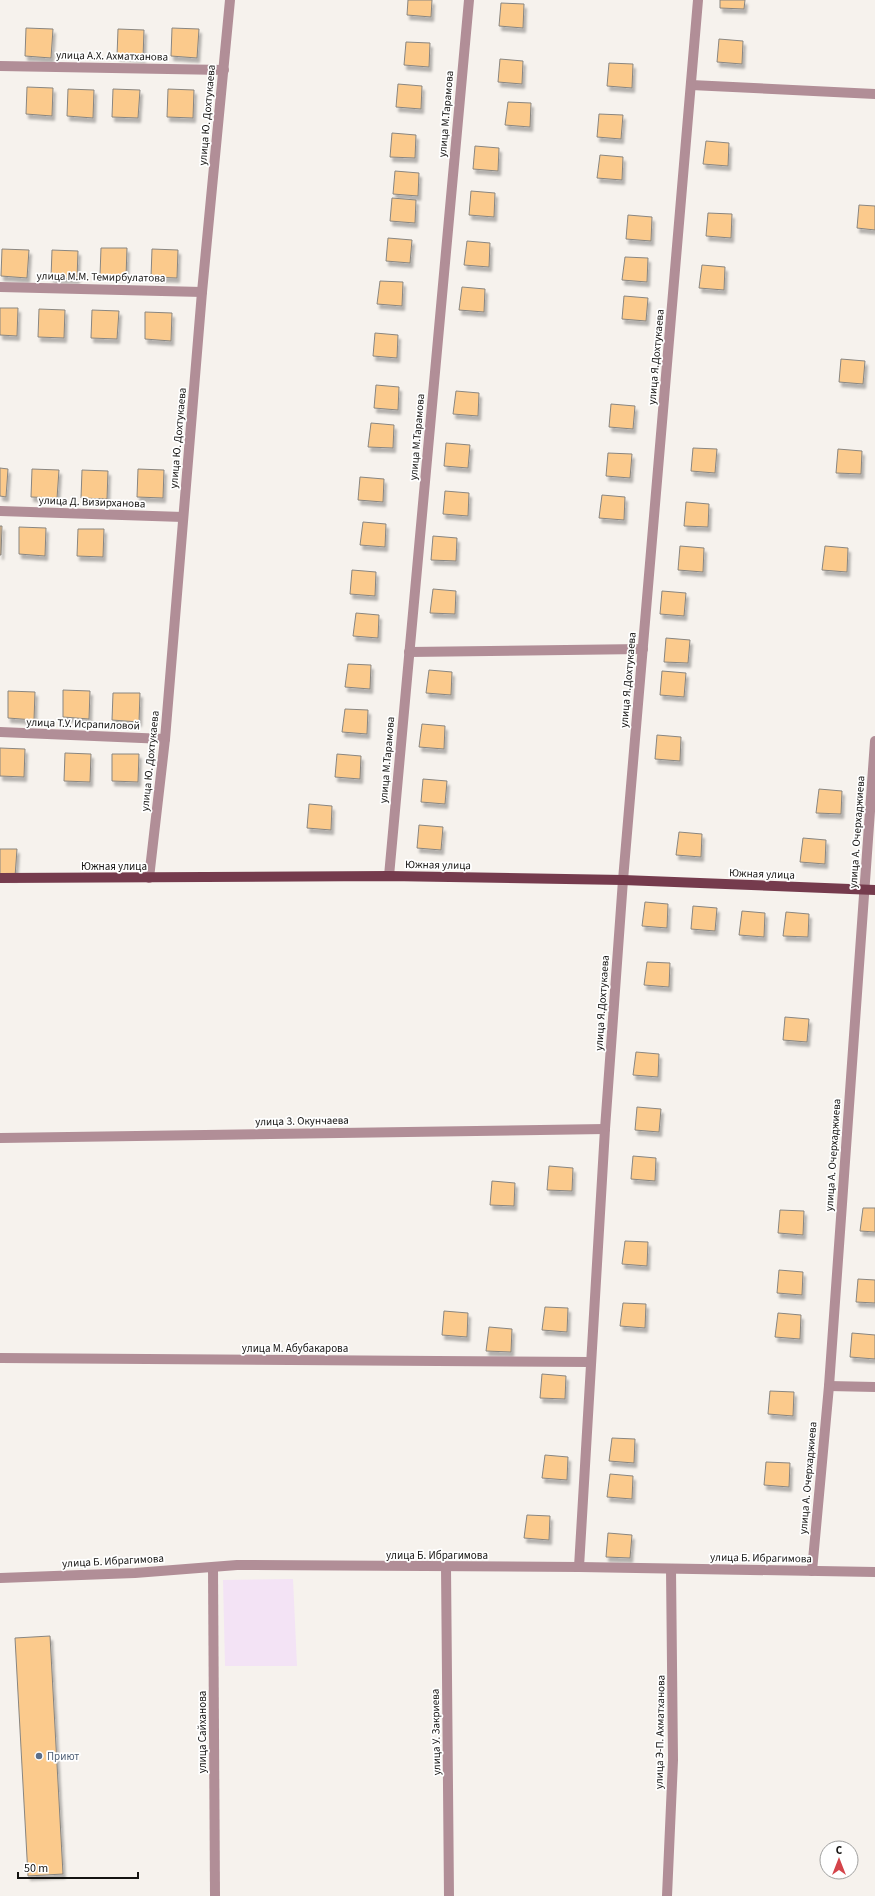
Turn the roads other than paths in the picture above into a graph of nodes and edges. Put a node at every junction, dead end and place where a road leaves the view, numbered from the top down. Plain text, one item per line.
1 (230, 0) edge
2 (469, 0) edge
3 (698, 0) edge
4 (0, 66) edge
5 (224, 70) junction
6 (691, 85) junction
7 (875, 94) edge
8 (0, 287) edge
9 (202, 292) junction
10 (0, 512) edge
11 (183, 517) junction
12 (643, 649) junction
13 (409, 652) junction
14 (0, 732) edge
15 (165, 739) junction
16 (875, 741) edge
17 (389, 876) junction
18 (0, 878) edge
19 (149, 878) junction
20 (623, 880) junction
21 (870, 890) edge
22 (605, 1129) junction
23 (0, 1138) edge
24 (0, 1358) edge
25 (590, 1362) junction
26 (829, 1386) junction
27 (875, 1387) edge
28 (446, 1567) junction
29 (579, 1567) junction
30 (213, 1568) junction
31 (670, 1569) junction
32 (812, 1571) junction
33 (875, 1572) edge
34 (0, 1578) edge
35 (215, 1896) edge
36 (449, 1896) edge
37 (667, 1896) edge

1 - 5 street, улица Ю. Дохтукаева
2 - 13 street, улица М.Тарамова
3 - 6 street, улица Я.Дохтукаева
4 - 5 street, улица А.Х. Ахматханова
5 - 9 street, улица Ю. Дохтукаева
6 - 7 street
6 - 12 street, улица Я.Дохтукаева
8 - 9 street, улица М.М. Темирбулатова
9 - 11 street, улица Ю. Дохтукаева
10 - 11 street, улица Д. Визирханова
11 - 15 street, улица Ю. Дохтукаева
12 - 13 street
12 - 20 street, улица Я.Дохтукаева
13 - 17 street, улица М.Тарамова
14 - 15 street, улица Т.У. Исрапиловой
15 - 19 street, улица Ю. Дохтукаева
16 - 21 street, улица А. Очерхаджиева
17 - 19 main road, Южная улица
17 - 20 main road, Южная улица
18 - 19 main road, Южная улица
20 - 21 main road, Южная улица
20 - 22 street, улица Я.Дохтукаева
21 - 26 street, улица А. Очерхаджиева
22 - 23 street, улица З. Окунчаева
22 - 25 street, улица Я.Дохтукаева
24 - 25 street, улица М. Абубакарова
25 - 29 street, улица Я.Дохтукаева
26 - 27 street
26 - 32 street, улица А. Очерхаджиева
28 - 29 street, улица Б. Ибрагимова
28 - 30 street, улица Б. Ибрагимова
28 - 36 street, улица У. Закриева
29 - 31 street, улица Б. Ибрагимова
30 - 34 street, улица Б. Ибрагимова
30 - 35 street, улица Сайханова
31 - 32 street, улица Б. Ибрагимова
31 - 37 street, улица Э-П. Ахматханова
32 - 33 street, улица Б. Ибрагимова

